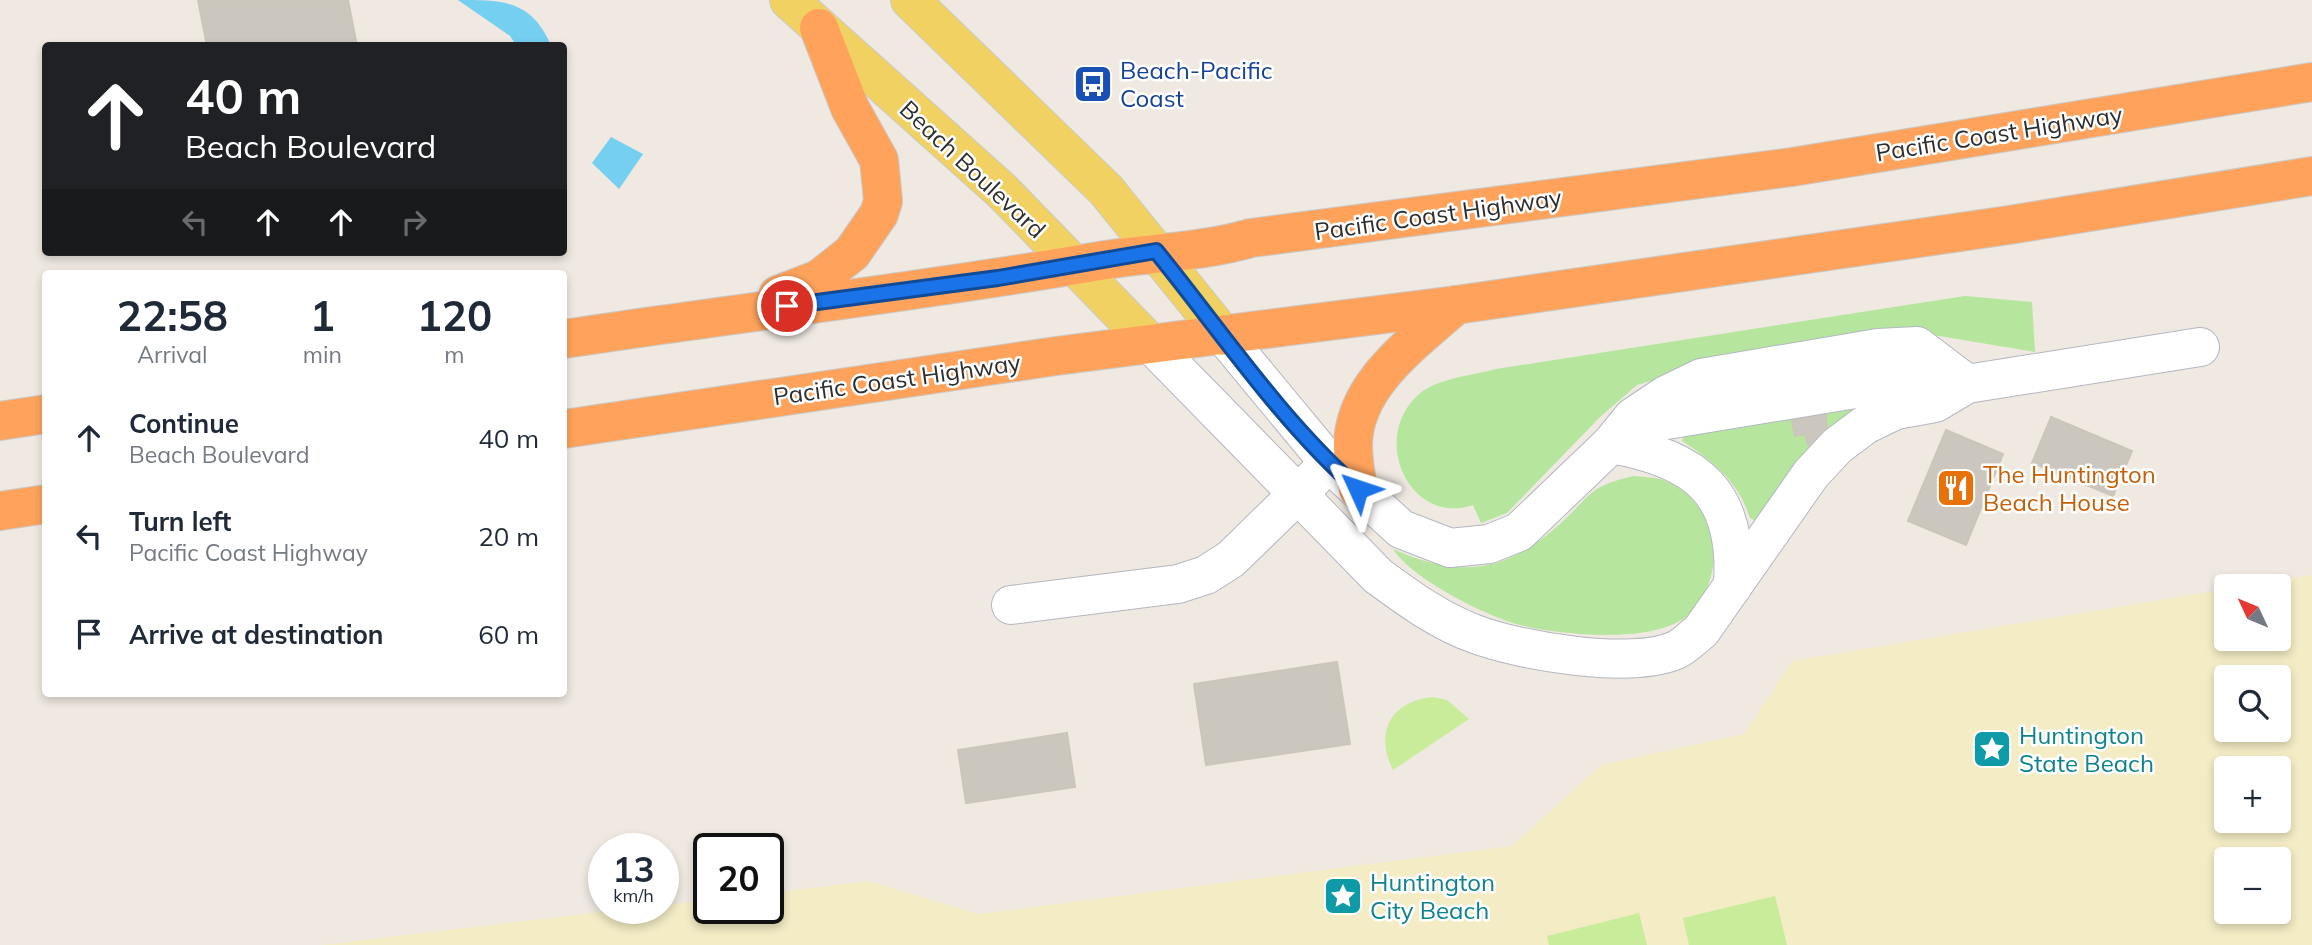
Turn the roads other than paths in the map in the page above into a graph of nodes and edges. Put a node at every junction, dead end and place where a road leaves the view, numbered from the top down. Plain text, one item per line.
1 (789, 0) edge
2 (910, 0) edge
3 (819, 28) junction
4 (2312, 82) edge
5 (2312, 176) edge
6 (1156, 251) junction
7 (1074, 265) junction
8 (1456, 305) junction
9 (733, 313) junction
10 (1224, 336) junction
11 (567, 339) edge
12 (1150, 344) junction
13 (2200, 347) dead end
14 (1960, 379) junction
15 (42, 415) edge
16 (0, 421) edge
17 (567, 429) edge
18 (1617, 436) junction
19 (1344, 476) junction
20 (1297, 495) junction
21 (42, 505) edge
22 (0, 510) edge
23 (1733, 586) junction
24 (1011, 606) dead end

1 - 3 main road, Beach Boulevard
2 - 6 main road
3 - 7 main road, Beach Boulevard
3 - 9 highway
4 - 6 highway, Pacific Coast Highway
5 - 8 highway, Pacific Coast Highway
6 - 7 highway, Pacific Coast Highway
6 - 10 main road
7 - 9 highway, Pacific Coast Highway
7 - 12 main road, Beach Boulevard
8 - 10 highway, Pacific Coast Highway
8 - 19 highway
9 - 11 highway, Pacific Coast Highway
10 - 12 highway, Pacific Coast Highway
10 - 19 lane
12 - 17 highway, Pacific Coast Highway
12 - 20 lane
13 - 14 lane
14 - 18 lane
14 - 23 lane
15 - 16 highway
18 - 19 lane
18 - 23 lane
19 - 20 lane
20 - 23 lane
20 - 24 lane
21 - 22 highway

